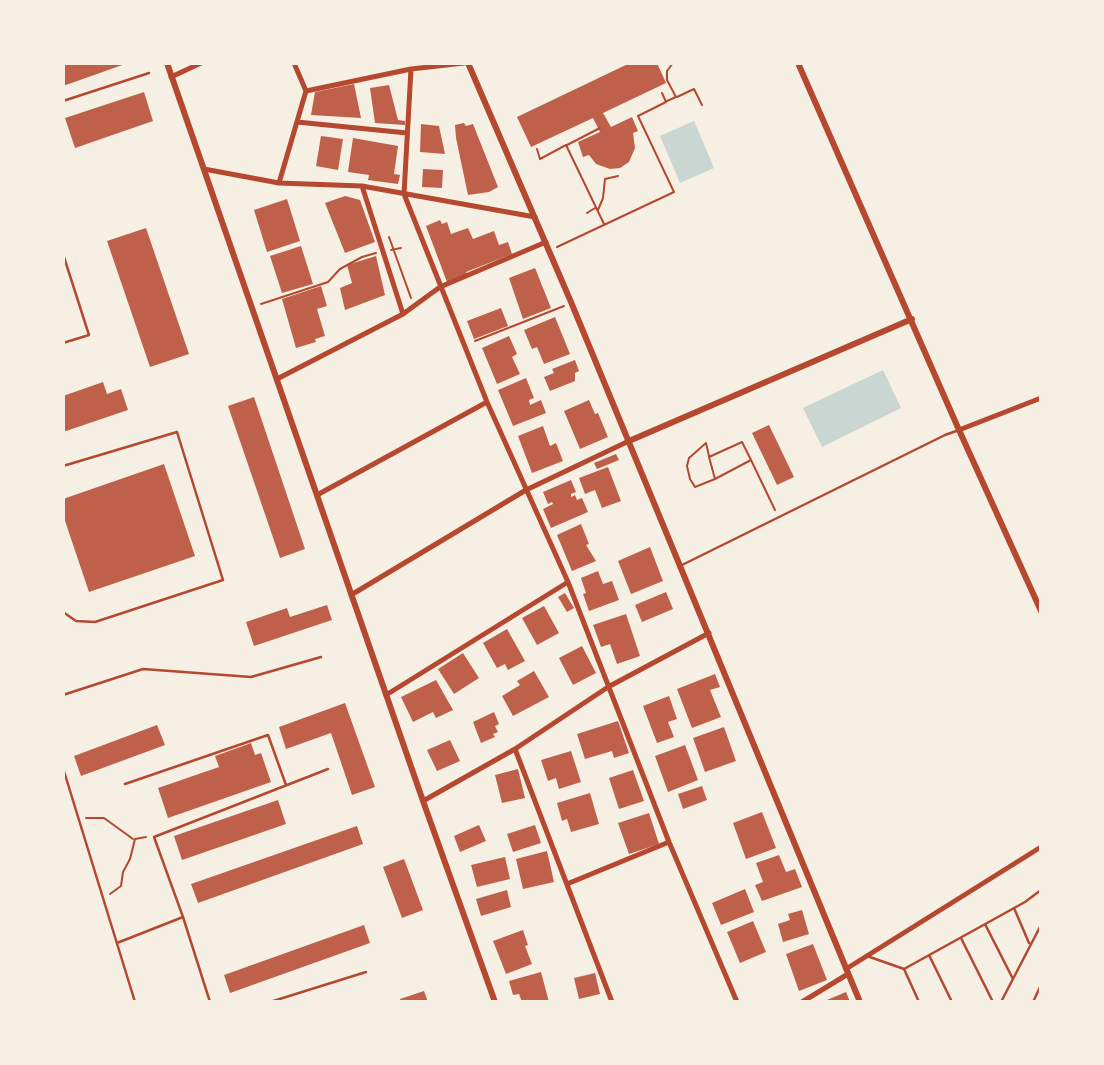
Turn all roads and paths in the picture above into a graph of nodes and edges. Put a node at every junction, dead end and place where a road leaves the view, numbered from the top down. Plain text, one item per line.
1 (167, 63) edge
2 (201, 63) edge
3 (294, 63) edge
4 (466, 63) edge
5 (673, 63) edge
6 (798, 63) edge
7 (411, 69) junction
8 (149, 73) dead end
9 (172, 77) junction
10 (306, 91) junction
11 (662, 93) dead end
12 (676, 97) junction
13 (63, 102) edge
14 (666, 102) junction
15 (702, 105) dead end
16 (297, 122) junction
17 (600, 128) dead end
18 (407, 133) junction
19 (566, 145) junction
20 (537, 149) dead end
21 (204, 169) junction
22 (618, 176) dead end
23 (279, 183) junction
24 (362, 186) junction
25 (404, 194) junction
26 (597, 209) junction
27 (587, 213) dead end
28 (535, 217) junction
29 (604, 225) junction
30 (387, 234) dead end
31 (546, 242) junction
32 (383, 251) junction
33 (550, 251) junction
34 (63, 254) edge
35 (440, 287) junction
36 (571, 302) junction
37 (414, 305) junction
38 (251, 307) junction
39 (403, 314) junction
40 (912, 319) junction
41 (63, 343) edge
42 (464, 345) junction
43 (276, 379) junction
44 (1041, 398) edge
45 (487, 401) junction
46 (959, 430) junction
47 (629, 441) junction
48 (709, 457) junction
49 (751, 460) junction
50 (63, 467) edge
51 (715, 479) junction
52 (526, 490) junction
53 (317, 495) junction
54 (779, 517) junction
55 (681, 566) junction
56 (568, 582) junction
57 (351, 595) junction
58 (1041, 611) edge
59 (63, 612) edge
60 (709, 633) junction
61 (321, 657) dead end
62 (608, 687) junction
63 (63, 695) edge
64 (386, 695) junction
65 (515, 749) junction
66 (63, 768) edge
67 (328, 769) dead end
68 (125, 784) dead end
69 (286, 786) junction
70 (423, 801) junction
71 (78, 820) junction
72 (154, 837) junction
73 (135, 839) junction
74 (669, 842) junction
75 (1041, 847) edge
76 (567, 884) junction
77 (1041, 890) edge
78 (102, 896) junction
79 (1014, 908) junction
80 (183, 917) junction
81 (985, 924) junction
82 (1041, 925) edge
83 (961, 938) junction
84 (117, 943) junction
85 (1030, 944) junction
86 (929, 955) junction
87 (867, 956) junction
88 (904, 969) junction
89 (366, 972) dead end
90 (847, 972) junction
91 (1013, 979) junction
92 (1041, 985) edge
93 (135, 1002) edge
94 (210, 1002) edge
95 (270, 1002) edge
96 (495, 1002) edge
97 (612, 1002) edge
98 (737, 1002) edge
99 (802, 1002) edge
100 (860, 1002) edge
101 (919, 1002) edge
102 (952, 1002) edge
103 (993, 1002) edge
104 (1001, 1002) edge
105 (1033, 1002) edge

1 - 9 street
2 - 9 street
3 - 10 street
4 - 7 street
4 - 28 street
5 - 12 path
6 - 40 street
7 - 10 street
7 - 18 street
8 - 13 lane
9 - 21 street
10 - 16 street
11 - 14 path
12 - 14 path
12 - 15 path
14 - 29 path
16 - 18 street
16 - 23 street
17 - 19 path
18 - 25 street
19 - 20 path
19 - 26 path
21 - 23 street
21 - 38 street
22 - 26 path
23 - 24 street
24 - 25 street
24 - 32 street
25 - 28 street
25 - 35 street
26 - 27 path
26 - 29 path
28 - 31 street
29 - 33 path
30 - 37 path
31 - 33 street
31 - 35 street
32 - 38 path
32 - 39 street
33 - 36 street
34 - 41 lane
35 - 37 street
35 - 42 street
36 - 42 path
36 - 47 street
37 - 39 street
38 - 43 street
39 - 43 street
40 - 46 street
40 - 47 street
42 - 45 street
43 - 53 street
44 - 46 street
45 - 52 street
45 - 53 street
46 - 54 lane
46 - 58 street
47 - 52 street
47 - 55 street
48 - 49 path
48 - 51 path
48 - 51 path
49 - 51 path
49 - 54 path
50 - 59 lane
52 - 56 street
52 - 57 street
53 - 57 street
54 - 55 lane
55 - 60 street
56 - 62 street
56 - 64 street
57 - 64 street
60 - 62 street
60 - 90 street
61 - 63 lane
62 - 65 street
62 - 74 street
64 - 70 street
65 - 70 street
65 - 76 street
66 - 71 lane
67 - 69 lane
68 - 69 lane
69 - 72 lane
70 - 96 street
71 - 73 path
71 - 78 lane
72 - 73 path
72 - 80 lane
73 - 78 path
74 - 76 street
74 - 98 street
75 - 87 street
76 - 97 street
77 - 79 lane
78 - 84 lane
79 - 81 lane
79 - 85 lane
80 - 84 lane
80 - 94 lane
81 - 83 lane
81 - 91 lane
82 - 85 lane
83 - 86 lane
83 - 103 lane
84 - 93 lane
85 - 91 lane
86 - 88 lane
86 - 102 lane
87 - 88 lane
87 - 90 street
88 - 101 lane
89 - 95 lane
90 - 99 street
90 - 100 street
91 - 104 lane
92 - 105 lane

